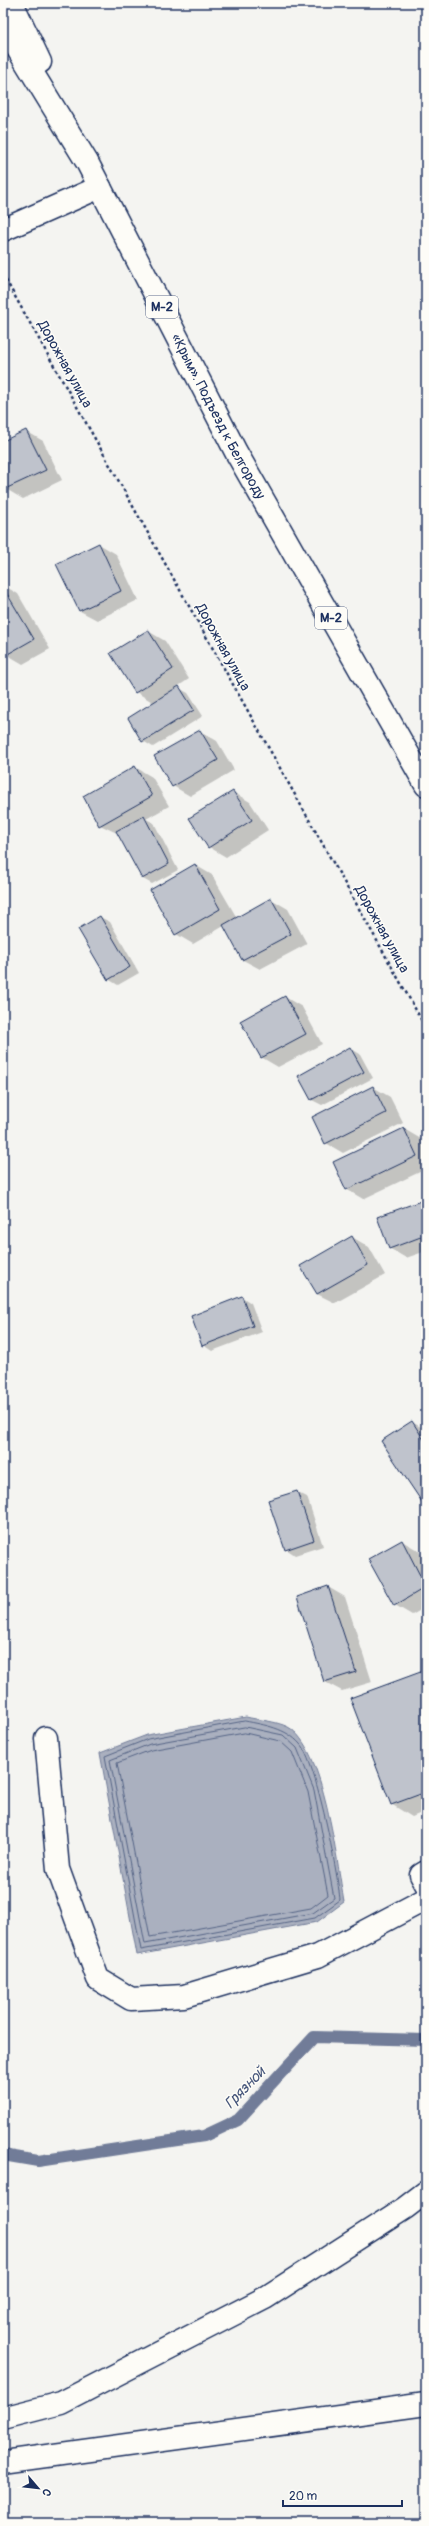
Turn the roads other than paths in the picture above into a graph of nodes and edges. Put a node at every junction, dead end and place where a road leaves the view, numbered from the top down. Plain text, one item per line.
1 (12, 3) edge
2 (3, 25) edge
3 (88, 162) junction
4 (100, 187) junction
5 (3, 230) edge
6 (426, 785) edge
7 (46, 1738) dead end
8 (426, 1872) edge
9 (426, 1884) edge
10 (426, 1899) edge
11 (426, 2192) edge
12 (426, 2404) edge
13 (3, 2418) edge
14 (3, 2462) edge

1 - 3 main road
2 - 3 main road, «Крым». Подъезд к Белгороду / М-2
3 - 4 main road, «Крым». Подъезд к Белгороду / М-2
4 - 5 main road
4 - 6 main road, «Крым». Подъезд к Белгороду / М-2
7 - 10 main road
8 - 9 main road
11 - 13 main road
12 - 14 main road

